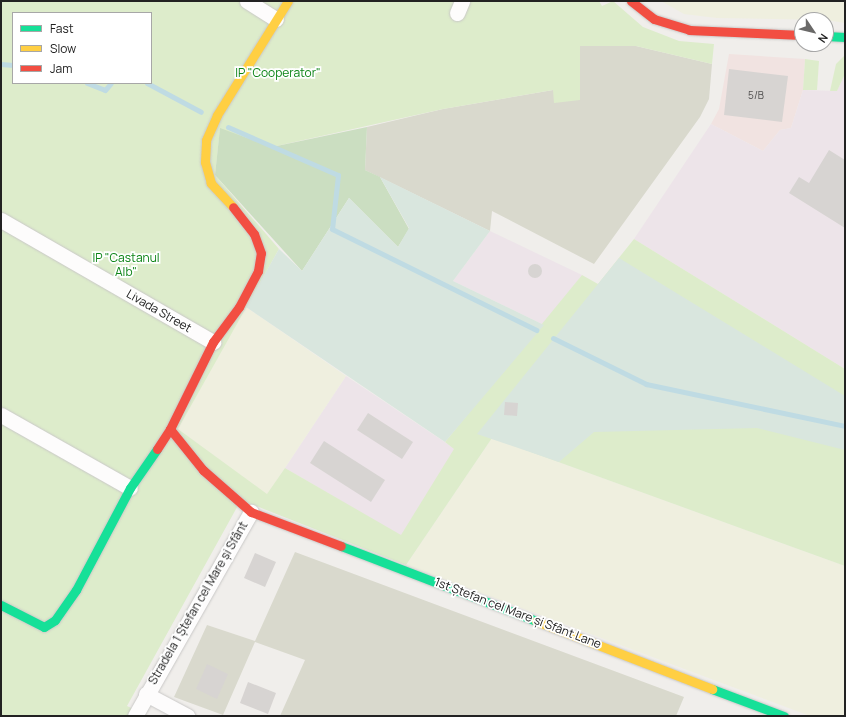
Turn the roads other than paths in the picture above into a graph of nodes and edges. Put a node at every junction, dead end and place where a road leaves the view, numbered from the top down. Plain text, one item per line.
1 (247, 1) edge
2 (288, 1) edge
3 (630, 1) edge
4 (276, 19) junction
5 (794, 35) edge
6 (834, 36) edge
7 (845, 37) edge
8 (1, 220) edge
9 (213, 342) junction
10 (1, 415) edge
11 (170, 429) junction
12 (130, 488) junction
13 (251, 512) junction
14 (1, 605) edge
15 (146, 694) junction
16 (135, 716) edge
17 (187, 716) edge
18 (784, 716) edge

1 - 4 street
2 - 4 street
3 - 5 street
4 - 9 street
6 - 7 street
8 - 9 street, Livada Street
9 - 11 street
10 - 12 street
11 - 12 street
11 - 13 street
12 - 14 street
13 - 15 street, Stradela 1 Ștefan cel Mare și Sfânt
13 - 18 street, 1st Ștefan cel Mare și Sfânt Lane
15 - 16 street, Stradela 1 Ștefan cel Mare și Sfânt
15 - 17 street

